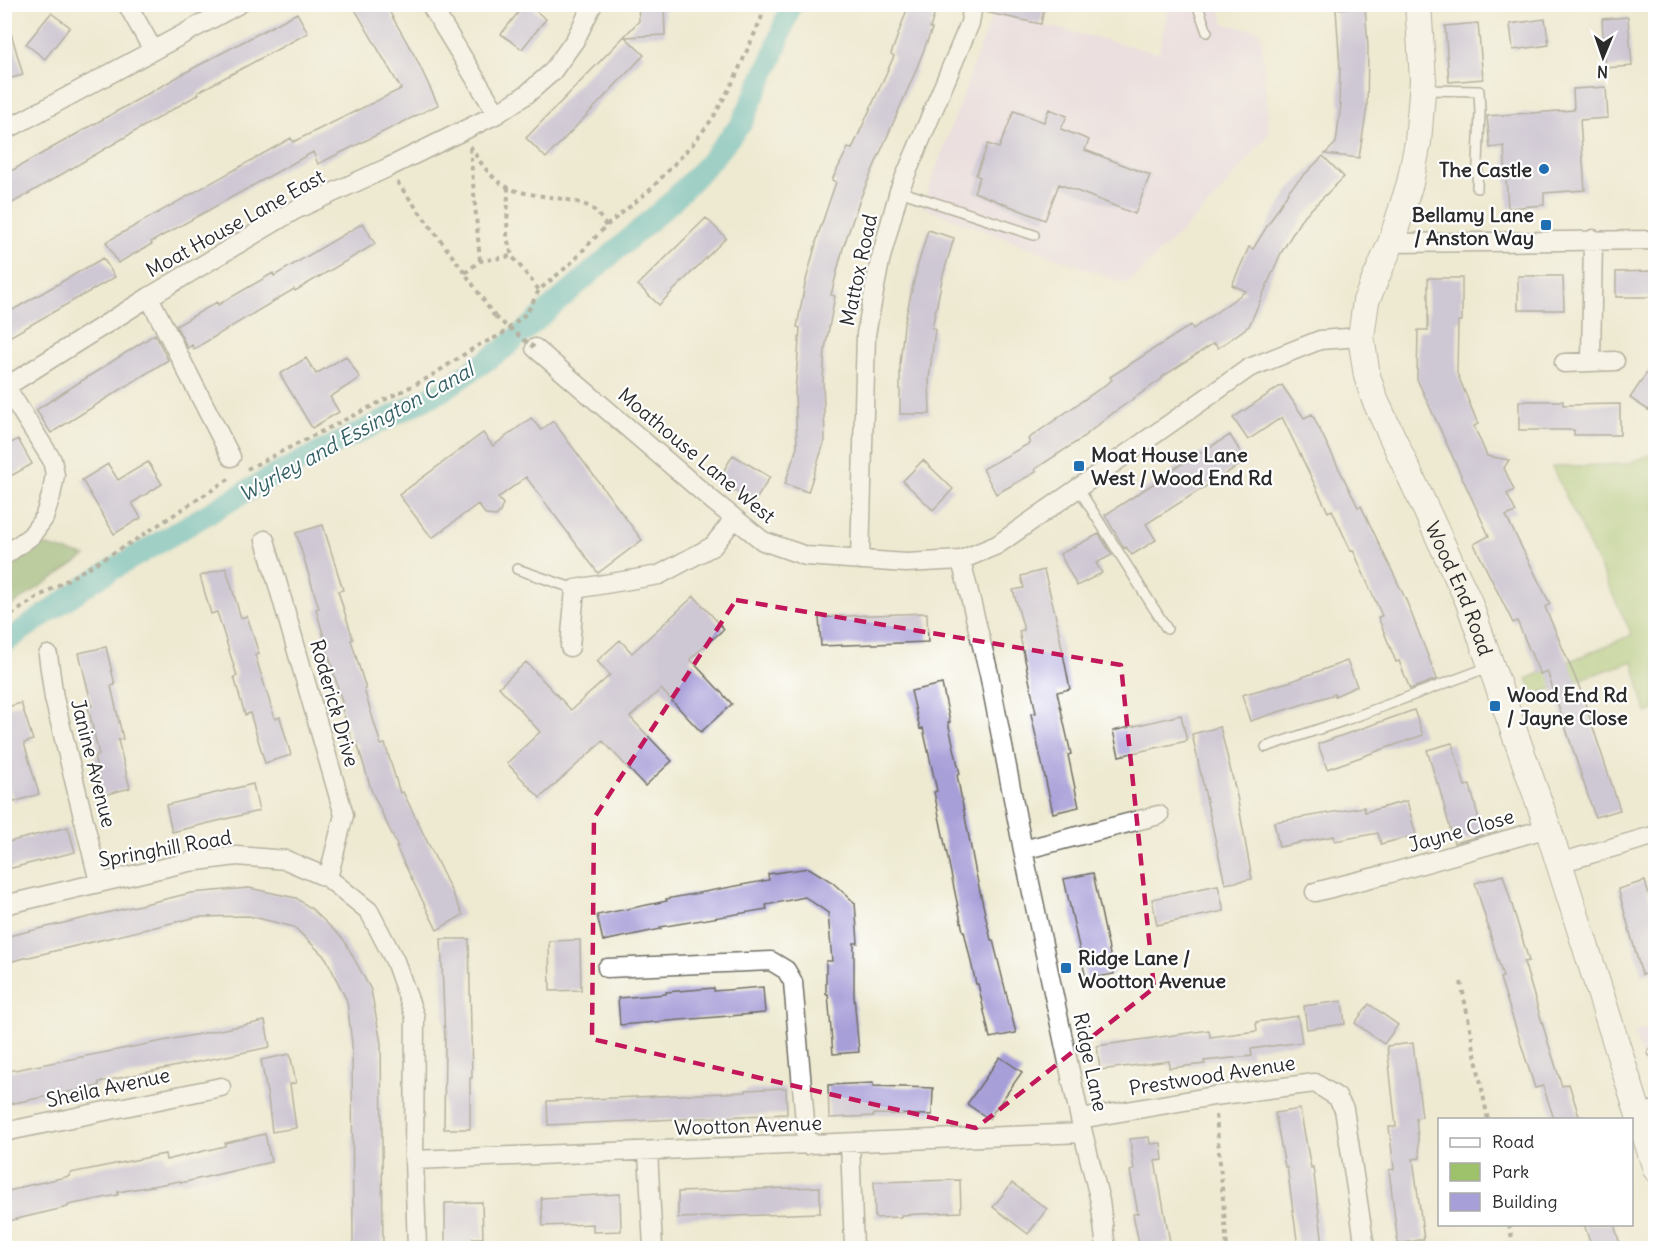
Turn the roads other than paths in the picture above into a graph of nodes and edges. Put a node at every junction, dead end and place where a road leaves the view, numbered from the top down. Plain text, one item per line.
1 (127, 4) edge
2 (239, 4) edge
3 (430, 4) edge
4 (593, 4) edge
5 (973, 4) edge
6 (1197, 4) edge
7 (1418, 4) edge
8 (1207, 32) dead end
9 (153, 50) junction
10 (1422, 90) junction
11 (497, 114) junction
12 (4, 131) edge
13 (1477, 188) dead end
14 (899, 191) junction
15 (1034, 236) dead end
16 (1593, 239) junction
17 (1656, 240) edge
18 (1391, 243) junction
19 (149, 297) junction
20 (1361, 337) junction
21 (535, 348) road end
22 (1592, 361) junction
23 (1616, 361) dead end
24 (1564, 363) dead end
25 (5, 387) edge
26 (231, 457) dead end
27 (1078, 488) junction
28 (734, 519) junction
29 (265, 540) dead end
30 (4, 556) edge
31 (860, 560) junction
32 (961, 560) junction
33 (518, 569) dead end
34 (575, 589) junction
35 (1167, 629) dead end
36 (570, 647) dead end
37 (48, 655) dead end
38 (1491, 666) junction
39 (1266, 747) dead end
40 (1159, 814) dead end
41 (1548, 828) junction
42 (1656, 835) edge
43 (1023, 850) junction
44 (1559, 863) junction
45 (328, 878) junction
46 (99, 882) junction
47 (1315, 892) dead end
48 (4, 904) edge
49 (607, 968) dead end
50 (221, 1087) dead end
51 (1646, 1108) edge
52 (1082, 1126) junction
53 (4, 1132) edge
54 (850, 1144) junction
55 (807, 1145) junction
56 (648, 1150) junction
57 (414, 1160) junction
58 (1656, 1169) edge
59 (417, 1248) edge
60 (653, 1248) edge
61 (855, 1248) edge
62 (1106, 1248) edge
63 (1365, 1248) edge

1 - 9 street
2 - 9 street
3 - 11 street
4 - 11 street, Moat House Lane East
5 - 14 street, Mattox Road
6 - 8 lane
7 - 10 street, Wood End Road
9 - 12 street
10 - 13 lane
10 - 18 street, Wood End Road
11 - 19 street, Moat House Lane East
14 - 15 lane
14 - 31 street, Mattox Road
16 - 17 street
16 - 18 street
16 - 22 street
18 - 20 street, Wood End Road
19 - 25 street, Moat House Lane East
19 - 26 street
20 - 27 street, Moathouse Lane West
20 - 38 street, Wood End Road
21 - 28 street, Moathouse Lane West
22 - 23 street
22 - 24 street
25 - 30 street
27 - 32 street, Moathouse Lane West
27 - 35 lane
28 - 31 street, Moathouse Lane West
28 - 34 street
29 - 45 street, Roderick Drive
31 - 32 street, Moathouse Lane West
32 - 43 street, Ridge Lane
33 - 34 lane
34 - 36 street
37 - 46 street, Janine Avenue
38 - 39 lane
38 - 41 street, Wood End Road
40 - 43 street
41 - 44 street, Wood End Road
41 - 47 street, Jayne Close
42 - 44 street
43 - 52 street, Ridge Lane
44 - 51 street, Wood End Road
45 - 46 street, Springhill Road
45 - 57 street, Springhill Road
46 - 48 street, Springhill Road
49 - 55 street
50 - 53 street, Sheila Avenue
51 - 58 street, Wood End Road
52 - 54 street, Wootton Avenue
52 - 62 street, Ridge Lane
52 - 63 street, Prestwood Avenue
54 - 55 street, Wootton Avenue
54 - 61 street
55 - 56 street, Wootton Avenue
56 - 57 street, Wootton Avenue
56 - 60 street
57 - 59 street, Springhill Road

